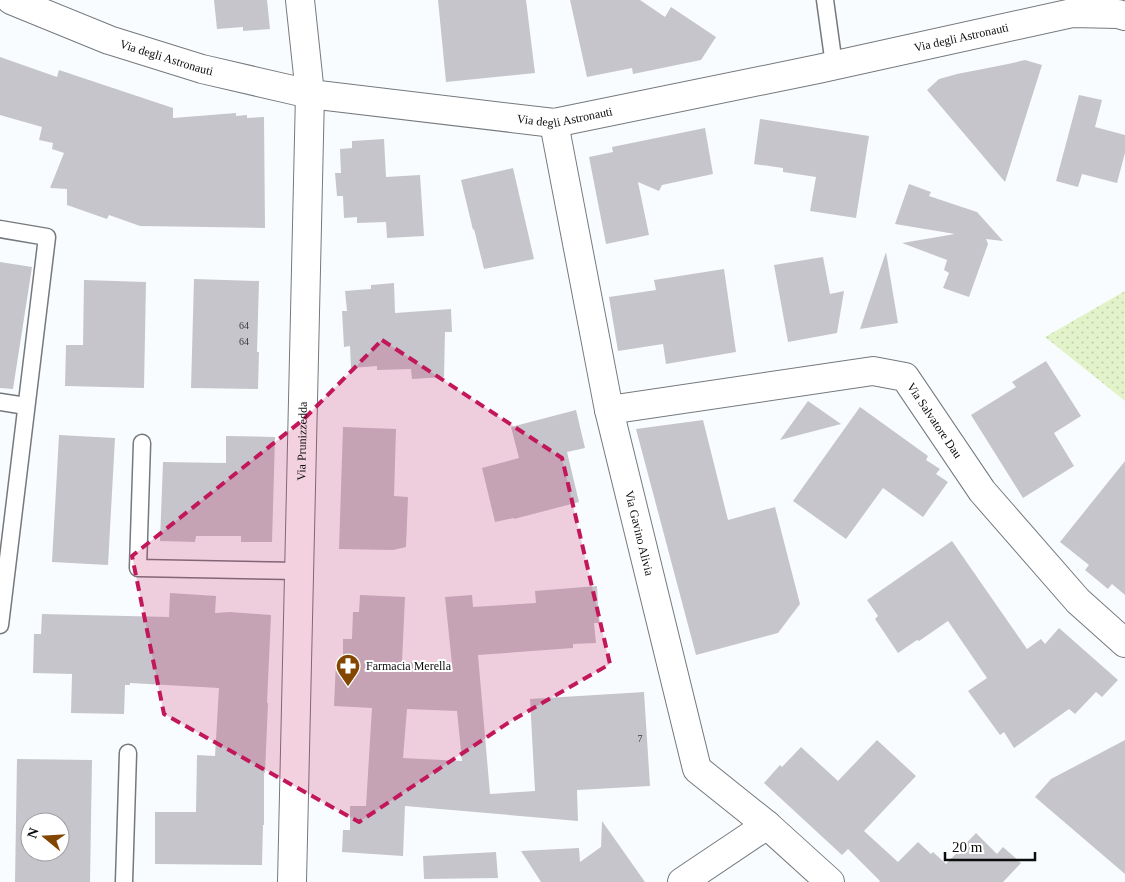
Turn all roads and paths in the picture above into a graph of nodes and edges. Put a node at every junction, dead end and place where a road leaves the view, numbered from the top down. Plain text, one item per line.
1 (11, 0) edge
2 (300, 0) edge
3 (825, 0) edge
4 (1079, 7) edge
5 (1125, 16) edge
6 (834, 65) junction
7 (310, 94) junction
8 (554, 123) junction
9 (0, 229) edge
10 (0, 402) edge
11 (26, 406) junction
12 (609, 410) junction
13 (142, 443) dead end
14 (5, 537) edge
15 (299, 570) junction
16 (0, 625) edge
17 (1125, 643) edge
18 (128, 752) dead end
19 (767, 826) junction
20 (124, 882) edge
21 (292, 882) edge
22 (682, 882) edge
23 (830, 882) edge

1 - 7 street, Via degli Astronauti
2 - 7 street, Via Prunizzedda
3 - 6 lane
4 - 5 street, Via degli Astronauti
4 - 6 street, Via degli Astronauti
6 - 8 street, Via degli Astronauti
7 - 8 street, Via degli Astronauti
7 - 15 street, Via Prunizzedda
8 - 12 street, Via Gavino Alivia
9 - 11 lane
10 - 11 lane
11 - 14 lane
12 - 17 street, Via Salvatore Dau
12 - 19 street, Via Gavino Alivia
13 - 15 lane
14 - 16 lane
15 - 21 street, Via Prunizzedda
18 - 20 lane
19 - 22 street
19 - 23 street, Via Gavino Alivia

